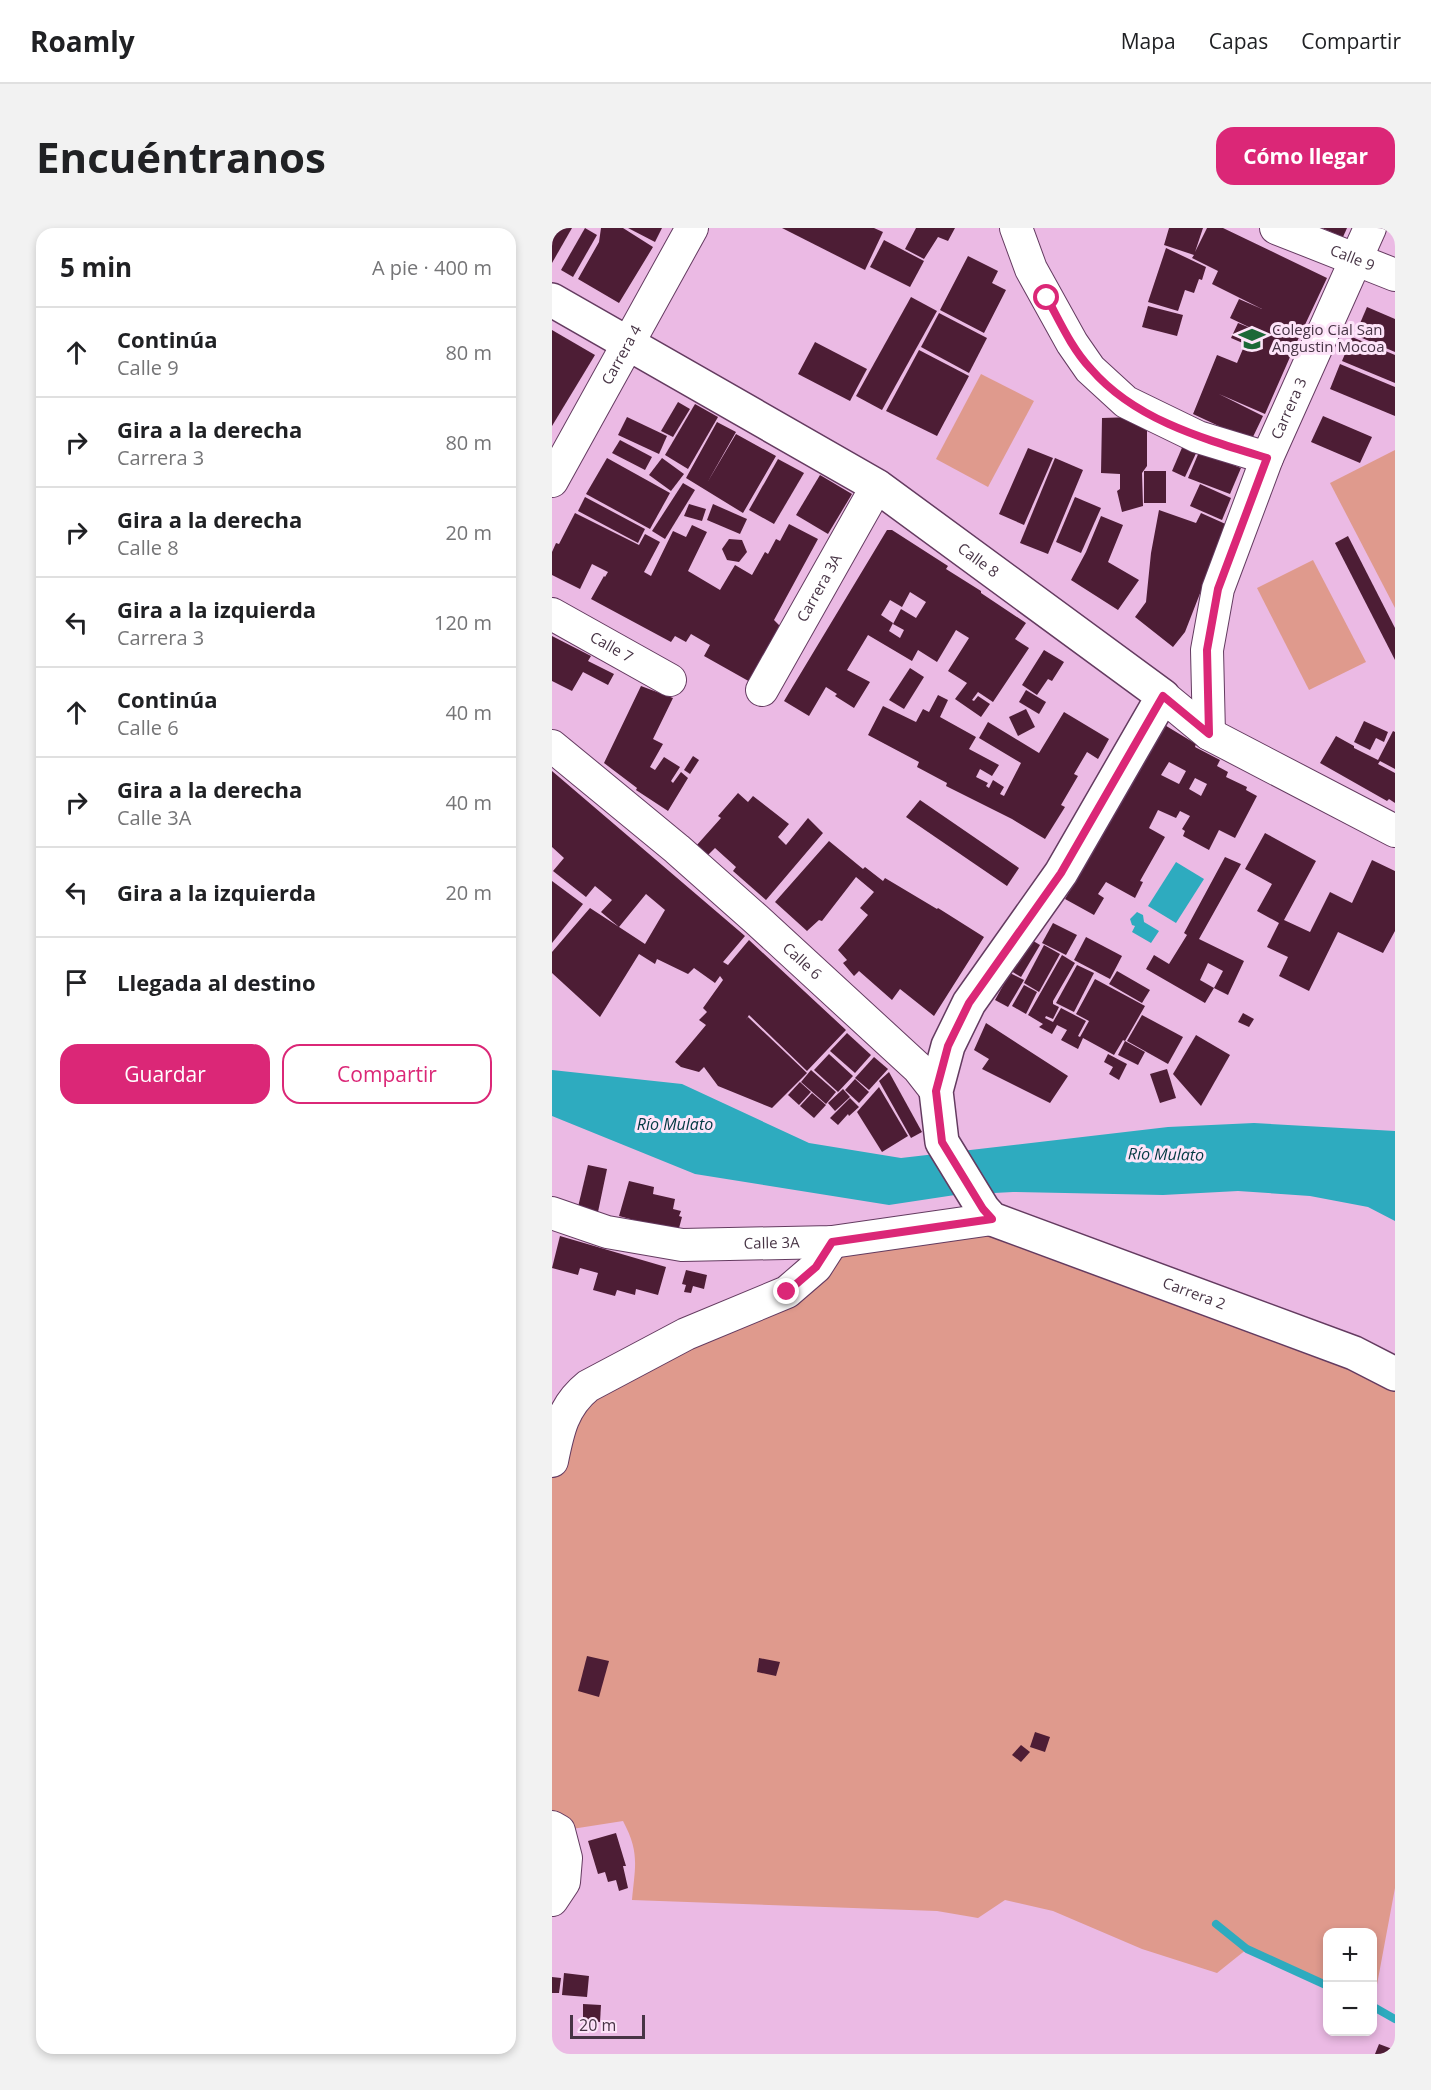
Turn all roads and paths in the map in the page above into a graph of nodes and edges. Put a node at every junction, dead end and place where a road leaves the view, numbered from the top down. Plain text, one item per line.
1 (692, 228) edge
2 (1016, 228) edge
3 (1276, 228) edge
4 (1370, 228) edge
5 (1356, 260) junction
6 (1395, 275) edge
7 (552, 300) edge
8 (628, 343) junction
9 (1267, 458) junction
10 (552, 481) edge
11 (877, 486) junction
12 (552, 614) edge
13 (670, 680) dead end
14 (762, 690) dead end
15 (1163, 696) junction
16 (1209, 734) junction
17 (552, 746) edge
18 (1395, 831) edge
19 (936, 1091) junction
20 (552, 1213) edge
21 (987, 1214) junction
22 (832, 1242) junction
23 (1395, 1374) edge
24 (552, 1461) edge
25 (552, 1827) edge
26 (552, 1900) edge

1 - 8 street, Carrera 4
2 - 9 street
3 - 5 street, Calle 9
4 - 5 street, Carrera 3
5 - 6 street, Calle 9
5 - 9 street, Carrera 3
7 - 8 main road, Calle 8
8 - 10 street, Carrera 4
8 - 11 main road, Calle 8
9 - 16 street, Carrera 3
11 - 14 street, Carrera 3A
11 - 15 main road, Calle 8
12 - 13 street, Calle 7
15 - 16 street, Calle 8
15 - 19 main road
16 - 18 street, Calle 8
17 - 19 street, Calle 6
19 - 21 main road
20 - 22 street, Calle 3A
21 - 22 street, Calle 3A
21 - 23 main road, Carrera 2
22 - 24 street
25 - 26 street

